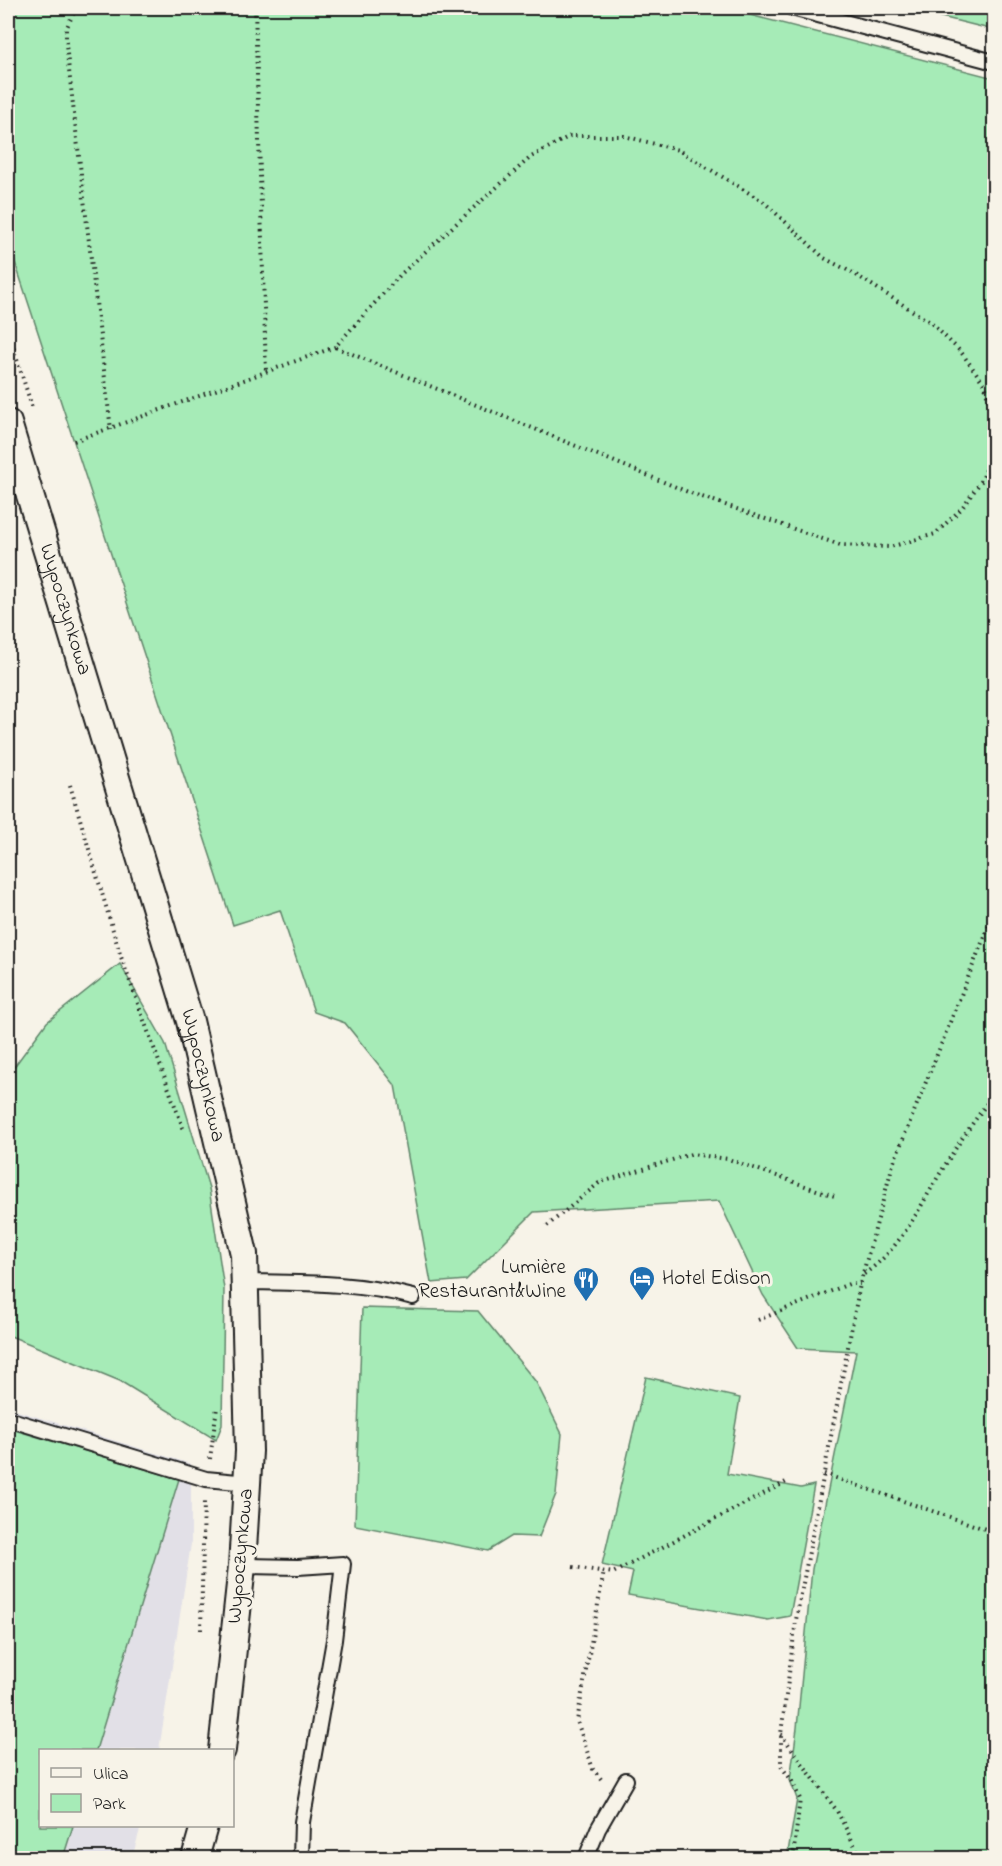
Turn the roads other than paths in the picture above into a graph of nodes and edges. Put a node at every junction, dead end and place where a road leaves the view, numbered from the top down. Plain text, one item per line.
1 (792, 8) edge
2 (994, 62) edge
3 (8, 423) edge
4 (245, 1282) junction
5 (413, 1298) dead end
6 (8, 1419) edge
7 (248, 1483) junction
8 (242, 1566) junction
9 (222, 1749) edge
10 (626, 1780) dead end
11 (204, 1827) edge
12 (195, 1858) edge
13 (301, 1858) edge
14 (586, 1858) edge

1 - 2 lane
3 - 4 street, Wypoczynkowa
4 - 5 lane
4 - 7 street, Wypoczynkowa
6 - 7 lane
7 - 8 street, Wypoczynkowa
8 - 9 street, Wypoczynkowa
8 - 13 lane
10 - 14 lane
11 - 12 street

